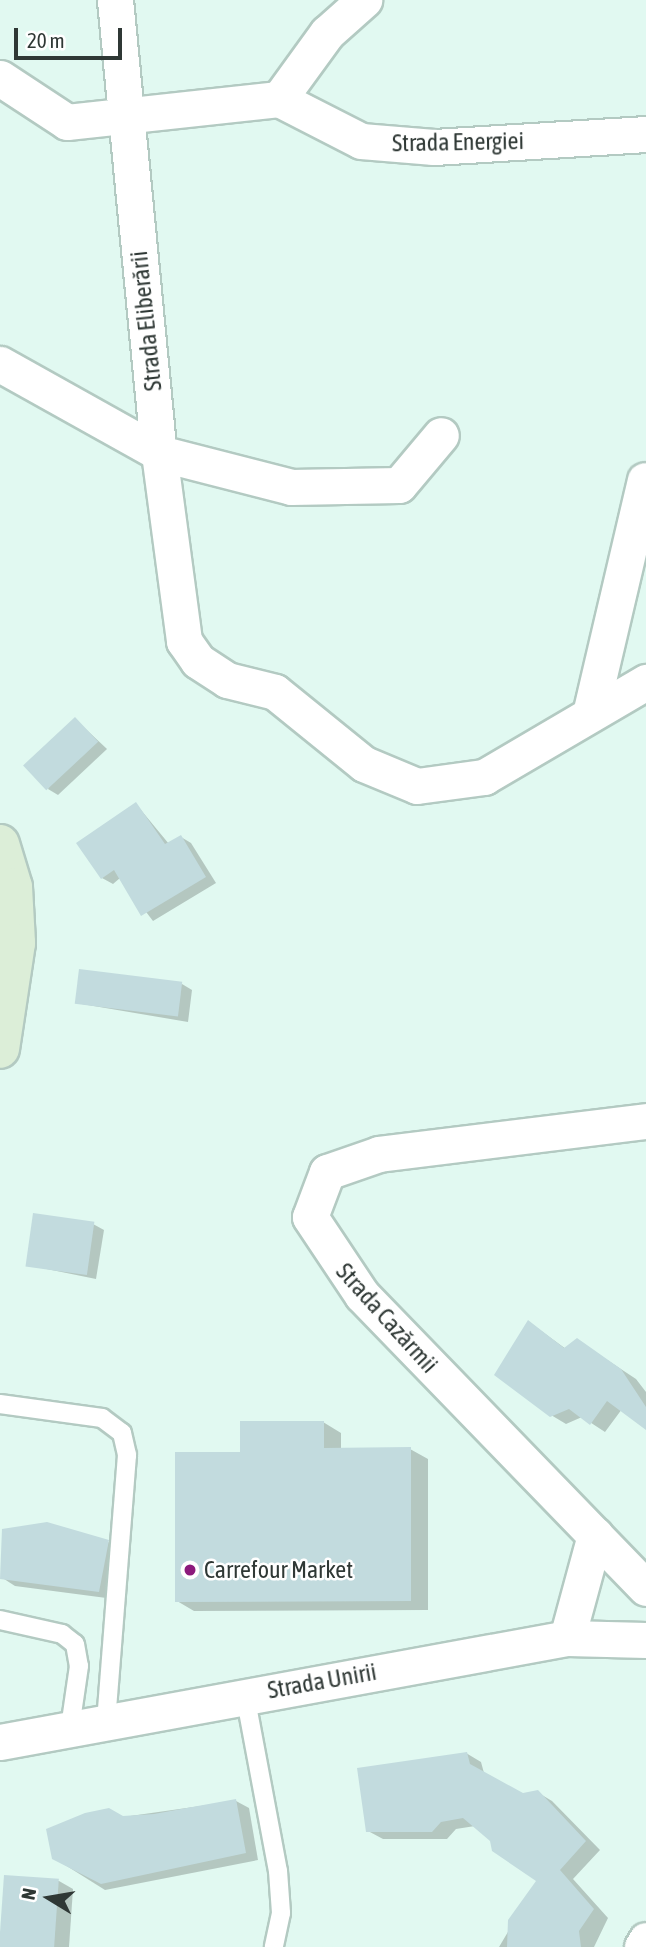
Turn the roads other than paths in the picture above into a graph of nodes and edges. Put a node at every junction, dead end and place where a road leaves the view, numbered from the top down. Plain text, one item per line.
1 (115, 0) edge
2 (364, 0) edge
3 (0, 78) edge
4 (279, 99) junction
5 (124, 116) junction
6 (646, 134) edge
7 (0, 364) edge
8 (441, 435) dead end
9 (159, 453) junction
10 (645, 480) edge
11 (646, 682) edge
12 (591, 710) junction
13 (0, 844) edge
14 (0, 1049) edge
15 (646, 1121) edge
16 (0, 1404) edge
17 (595, 1535) junction
18 (646, 1588) edge
19 (0, 1620) edge
20 (567, 1638) junction
21 (646, 1640) edge
22 (245, 1695) junction
23 (106, 1721) junction
24 (70, 1728) junction
25 (0, 1742) edge
26 (646, 1940) edge
27 (274, 1947) edge
28 (642, 1947) edge

1 - 5 street, Strada Eliberării
2 - 4 street
3 - 5 street
4 - 5 street
4 - 6 street, Strada Energiei
5 - 9 street, Strada Eliberării
7 - 9 street
8 - 9 street
9 - 12 street, Strada Eliberării
10 - 12 street
11 - 12 street
13 - 14 main road
15 - 17 street, Strada Cazărmii
16 - 23 lane
17 - 18 street, Strada Cazărmii
17 - 20 street
19 - 24 lane
20 - 21 street, Strada Unirii
20 - 22 street, Strada Unirii
22 - 23 street, Strada Unirii
22 - 27 lane
23 - 24 street, Strada Unirii
24 - 25 street, Strada Unirii
26 - 28 street

